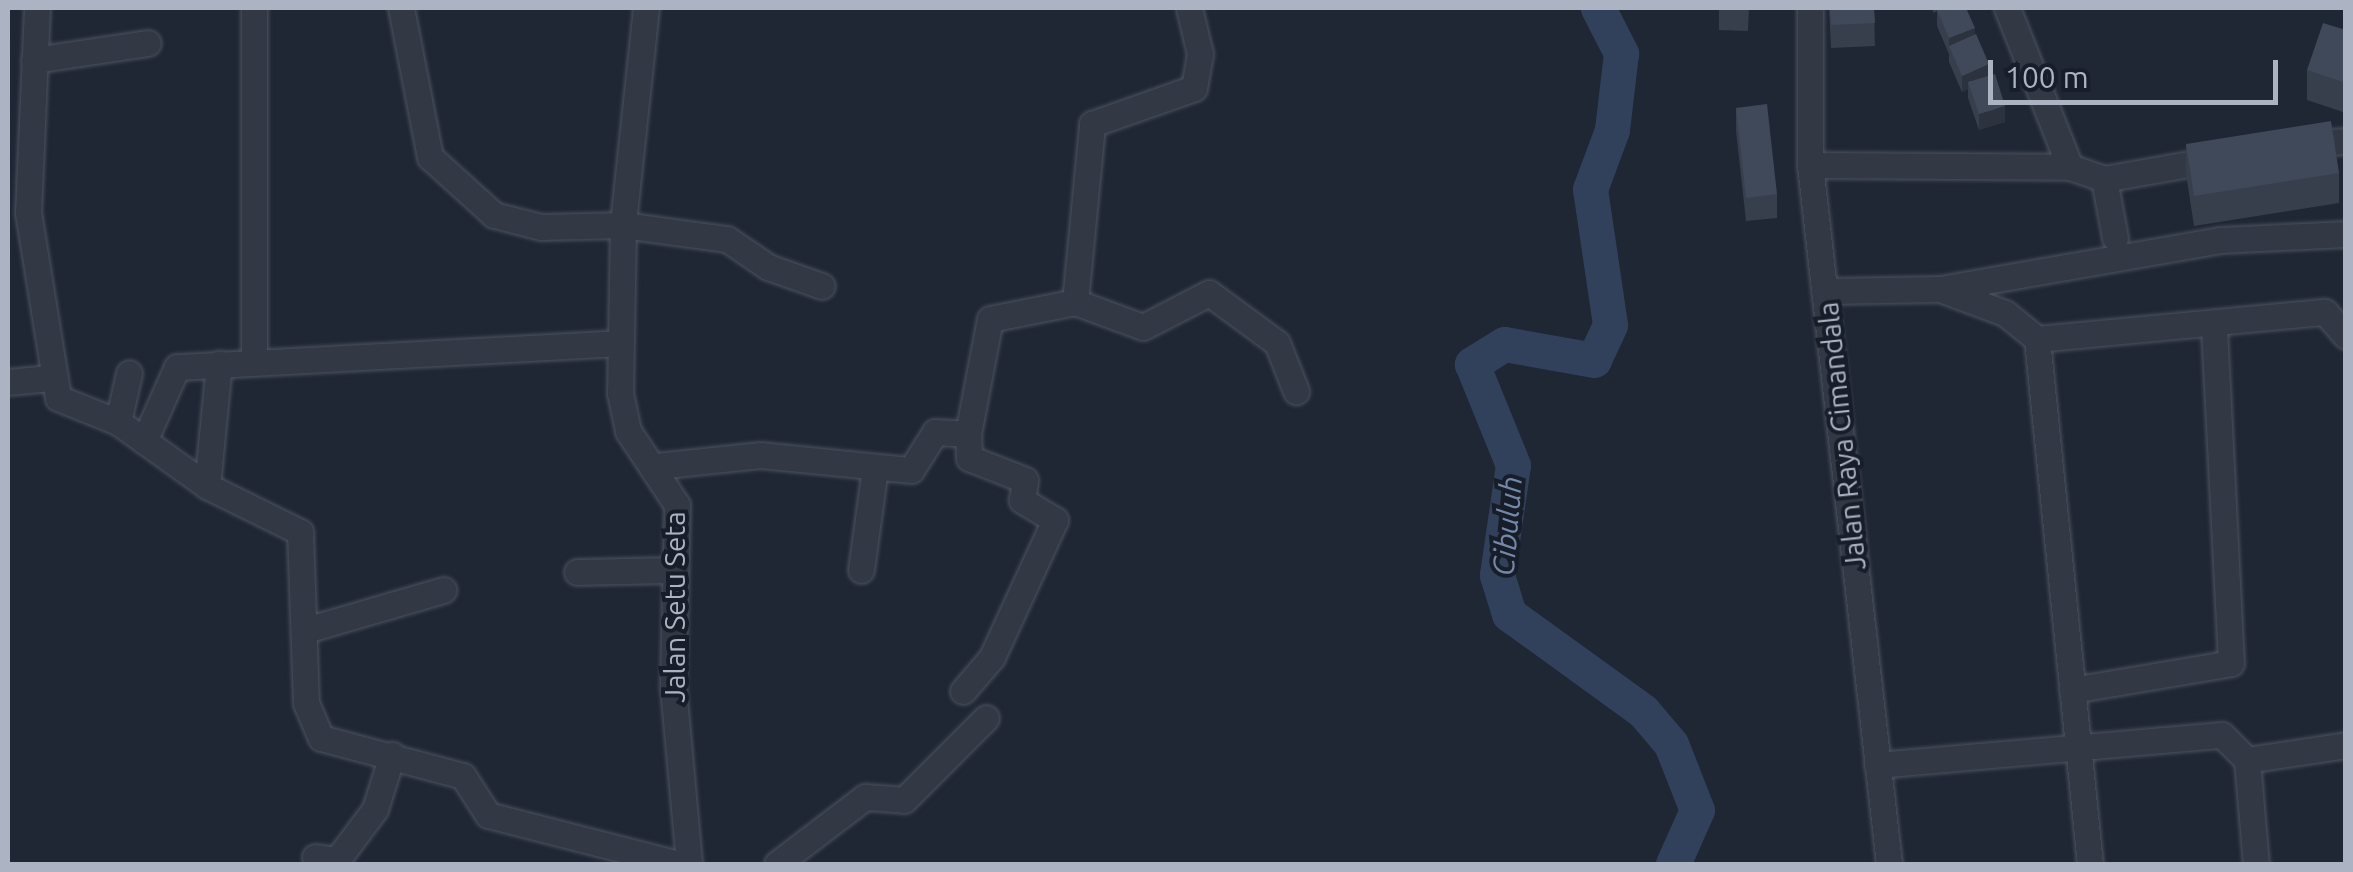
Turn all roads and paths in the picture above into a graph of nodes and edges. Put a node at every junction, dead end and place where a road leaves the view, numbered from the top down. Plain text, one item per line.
1 (38, 8) edge
2 (254, 8) edge
3 (401, 8) edge
4 (646, 8) edge
5 (1189, 8) edge
6 (1810, 8) edge
7 (2007, 8) edge
8 (148, 43) dead end
9 (25, 75) edge
10 (2346, 141) edge
11 (2279, 148) edge
12 (2240, 155) edge
13 (1810, 165) junction
14 (2070, 168) junction
15 (2104, 179) junction
16 (18, 213) edge
17 (622, 225) junction
18 (2346, 234) edge
19 (2115, 238) dead end
20 (822, 286) dead end
21 (1940, 289) junction
22 (1826, 291) junction
23 (1075, 302) junction
24 (2214, 324) junction
25 (2346, 336) edge
26 (2037, 339) junction
27 (618, 343) junction
28 (254, 362) junction
29 (220, 364) junction
30 (130, 372) dead end
31 (50, 378) junction
32 (8, 382) edge
33 (1296, 391) dead end
34 (205, 398) dead end
35 (118, 422) junction
36 (968, 434) junction
37 (144, 441) junction
38 (656, 466) junction
39 (875, 468) junction
40 (203, 483) junction
41 (670, 570) junction
42 (861, 570) dead end
43 (576, 572) dead end
44 (443, 590) dead end
45 (309, 629) junction
46 (2072, 690) junction
47 (963, 691) dead end
48 (986, 718) dead end
49 (2346, 745) edge
50 (392, 754) junction
51 (2078, 754) junction
52 (2247, 760) junction
53 (1877, 764) junction
54 (488, 772) dead end
55 (474, 802) junction
56 (326, 858) dead end
57 (678, 864) edge
58 (689, 864) edge
59 (777, 864) edge
60 (1889, 864) edge
61 (2090, 864) edge
62 (2256, 864) edge

1 - 9 street
2 - 28 street
3 - 17 street
4 - 17 street, Jalan Setu Seta
5 - 23 street
6 - 13 street, Jalan Raya Cimandala
7 - 14 street
8 - 9 street
9 - 16 street
10 - 11 street
12 - 15 street
13 - 14 street
13 - 22 street, Jalan Raya Cimandala
14 - 15 street
15 - 19 street
16 - 31 street
17 - 20 street
17 - 27 street, Jalan Setu Seta
18 - 21 street
21 - 22 street
21 - 26 street
22 - 53 street, Jalan Raya Cimandala
23 - 33 street
23 - 36 street
24 - 25 street
24 - 26 street
24 - 46 street
26 - 46 street
27 - 28 street
27 - 38 street, Jalan Setu Seta
28 - 29 street
29 - 37 street
29 - 40 street
30 - 35 street
31 - 32 street
31 - 35 street
34 - 40 street
35 - 37 street
36 - 39 street
36 - 47 street
37 - 40 street
38 - 39 street
38 - 41 street, Jalan Setu Seta
39 - 42 street
40 - 45 street
41 - 43 street
41 - 58 street, Jalan Setu Seta
44 - 45 street
45 - 50 street
46 - 51 street
48 - 59 street
49 - 52 street
50 - 55 street
50 - 56 street
51 - 52 street
51 - 53 street
51 - 61 street
52 - 62 street
53 - 60 street, Jalan Raya Cimandala
54 - 55 street
55 - 57 street

